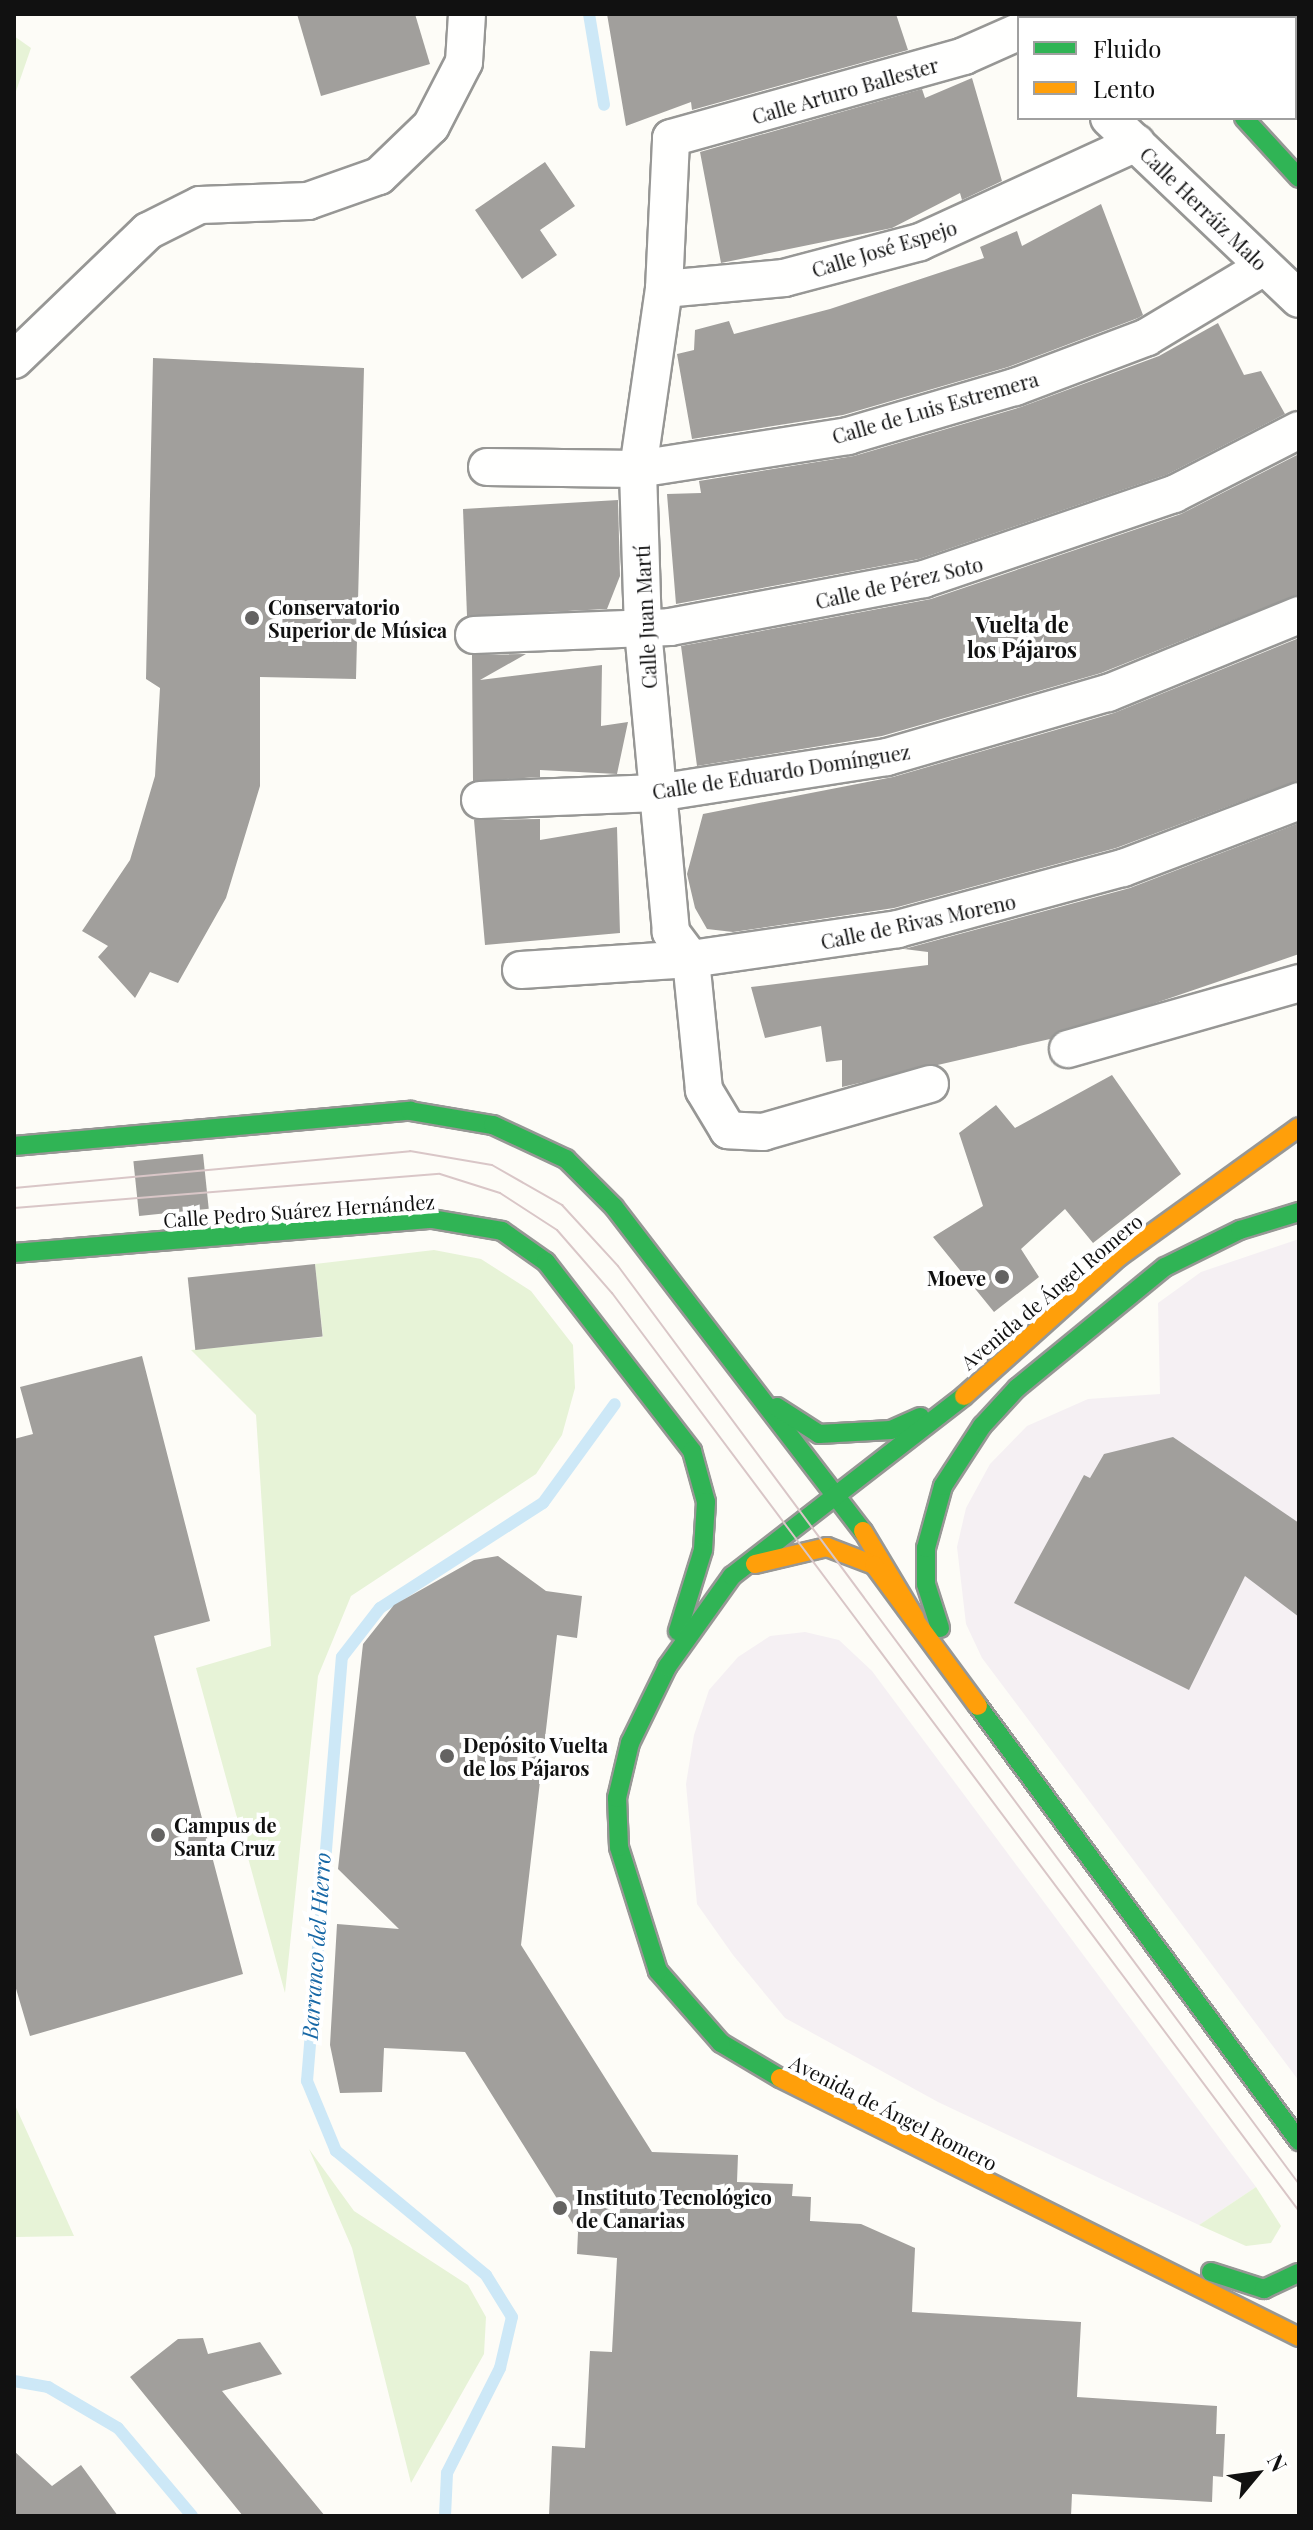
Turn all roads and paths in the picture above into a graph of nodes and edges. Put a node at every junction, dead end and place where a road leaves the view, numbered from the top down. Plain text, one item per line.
1 (467, 14) edge
2 (1010, 28) edge
3 (1111, 120) edge
4 (1246, 120) edge
5 (671, 138) joint
6 (1136, 143) junction
7 (1299, 178) edge
8 (1264, 267) junction
9 (664, 289) junction
10 (1299, 299) edge
11 (14, 360) edge
12 (1299, 430) edge
13 (487, 467) dead end
14 (638, 469) junction
15 (1299, 615) edge
16 (643, 630) junction
17 (474, 635) dead end
18 (657, 793) junction
19 (480, 800) dead end
20 (1299, 801) edge
21 (691, 959) junction
22 (521, 970) dead end
23 (1299, 983) edge
24 (1068, 1049) dead end
25 (930, 1084) dead end
26 (1299, 1127) edge
27 (14, 1146) edge
28 (1299, 1212) edge
29 (14, 1253) edge
30 (724, 1354) junction
31 (952, 1405) junction
32 (834, 1492) junction
33 (732, 1576) junction
34 (915, 1618) junction
35 (667, 1667) junction
36 (958, 1684) junction
37 (1299, 2141) edge
38 (1138, 2259) junction
39 (1299, 2273) edge
40 (1299, 2337) edge

1 - 11 street
2 - 5 street, Calle Arturo Ballester
3 - 6 street, Calle Herráiz Malo
4 - 7 main road
5 - 9 street, Calle Juan Martí
6 - 8 street, Calle Herráiz Malo
6 - 9 street, Calle José Espejo
8 - 10 street, Calle Herráiz Malo
8 - 14 street, Calle de Luis Estremera
9 - 14 street, Calle Juan Martí
12 - 16 street, Calle de Pérez Soto
13 - 14 street, Calle de Luis Estremera
14 - 16 street, Calle Juan Martí
15 - 18 street, Calle de Eduardo Domínguez
16 - 17 street, Calle de Pérez Soto
16 - 18 street, Calle Juan Martí
18 - 19 street, Calle de Eduardo Domínguez
18 - 21 street, Calle Juan Martí
20 - 21 street, Calle de Rivas Moreno
21 - 22 street, Calle de Rivas Moreno
21 - 25 street, Calle Juan Martí
23 - 24 street
26 - 31 main road, Avenida de Ángel Romero
27 - 30 main road
28 - 36 main road
29 - 35 main road, Calle Pedro Suárez Hernández
30 - 31 main road
30 - 32 main road
31 - 32 main road, Avenida de Ángel Romero
32 - 33 main road, Avenida de Ángel Romero
32 - 34 main road
33 - 34 main road
33 - 35 main road, Avenida de Ángel Romero
34 - 36 main road
35 - 38 main road, Avenida de Ángel Romero
36 - 37 main road
38 - 39 main road
38 - 40 main road, Avenida de Ángel Romero

